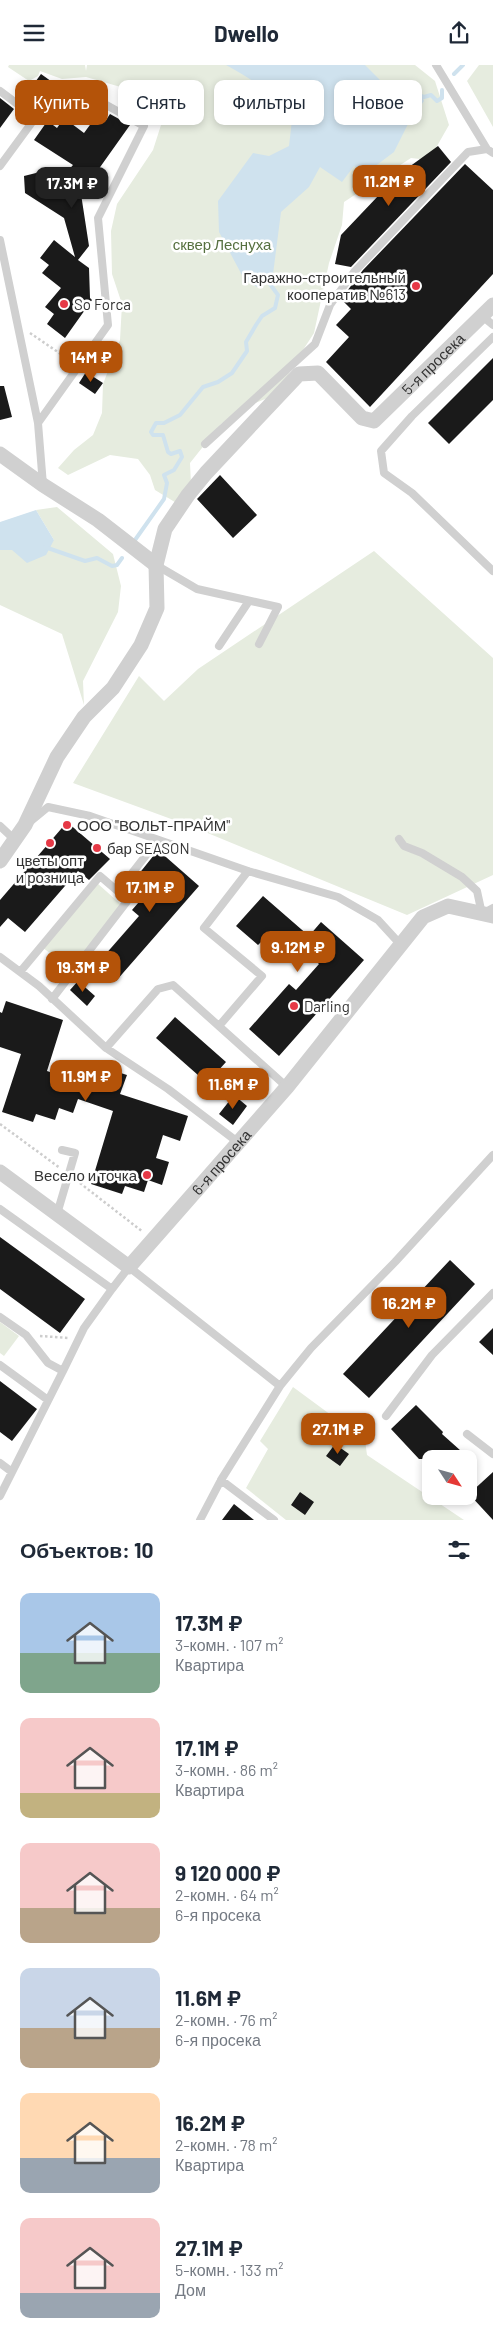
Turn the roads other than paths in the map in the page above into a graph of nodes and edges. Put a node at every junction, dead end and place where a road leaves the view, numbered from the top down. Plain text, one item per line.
1 (436, 65) edge
2 (0, 91) edge
3 (15, 102) edge
4 (490, 151) edge
5 (0, 165) edge
6 (0, 240) edge
7 (493, 305) edge
8 (488, 321) edge
9 (493, 337) edge
10 (38, 423) junction
11 (205, 444) dead end
12 (0, 454) edge
13 (43, 485) junction
14 (156, 565) junction
15 (493, 571) edge
16 (249, 601) junction
17 (259, 644) dead end
18 (218, 646) dead end
19 (26, 825) junction
20 (0, 826) edge
21 (398, 839) dead end
22 (158, 840) junction
23 (16, 841) junction
24 (0, 861) edge
25 (248, 871) junction
26 (118, 891) junction
27 (489, 913) edge
28 (400, 944) junction
29 (0, 957) edge
30 (20, 972) junction
31 (52, 999) junction
32 (219, 1026) junction
33 (106, 1048) junction
34 (287, 1087) junction
35 (239, 1144) junction
36 (62, 1150) dead end
37 (493, 1155) edge
38 (0, 1172) edge
39 (0, 1209) edge
40 (57, 1214) junction
41 (129, 1267) junction
42 (112, 1289) junction
43 (493, 1293) edge
44 (0, 1317) edge
45 (0, 1365) edge
46 (63, 1371) junction
47 (280, 1386) junction
48 (48, 1400) junction
49 (386, 1416) dead end
50 (468, 1435) dead end
51 (493, 1453) edge
52 (0, 1463) edge
53 (12, 1472) junction
54 (221, 1480) junction
55 (0, 1496) edge
56 (200, 1520) edge
57 (274, 1520) edge

1 - 4 lane
2 - 3 lane
4 - 11 lane
5 - 10 lane
6 - 10 lane
7 - 8 street, 5-я просека
8 - 14 street, 5-я просека
9 - 15 lane
10 - 13 lane
12 - 13 street
13 - 14 street
14 - 16 lane
14 - 19 street
16 - 17 lane
16 - 18 lane
19 - 22 lane
19 - 23 street
20 - 23 lane
21 - 27 lane
22 - 25 lane
22 - 26 lane
23 - 24 street
25 - 28 lane
25 - 32 lane
26 - 30 lane
26 - 31 lane
27 - 28 street, 6-я просека
28 - 34 street, 6-я просека
29 - 30 lane
30 - 31 lane
31 - 33 lane
32 - 33 lane
32 - 34 lane
33 - 35 lane
34 - 35 street, 6-я просека
35 - 41 street, 6-я просека
36 - 40 lane
37 - 47 lane
38 - 40 street
39 - 42 lane
40 - 41 street
41 - 42 lane
41 - 47 lane
42 - 46 lane
43 - 49 lane
44 - 46 lane
45 - 48 lane
46 - 48 lane
47 - 54 lane
48 - 53 lane
50 - 51 lane
52 - 53 lane
53 - 55 lane
54 - 56 lane
54 - 57 lane

